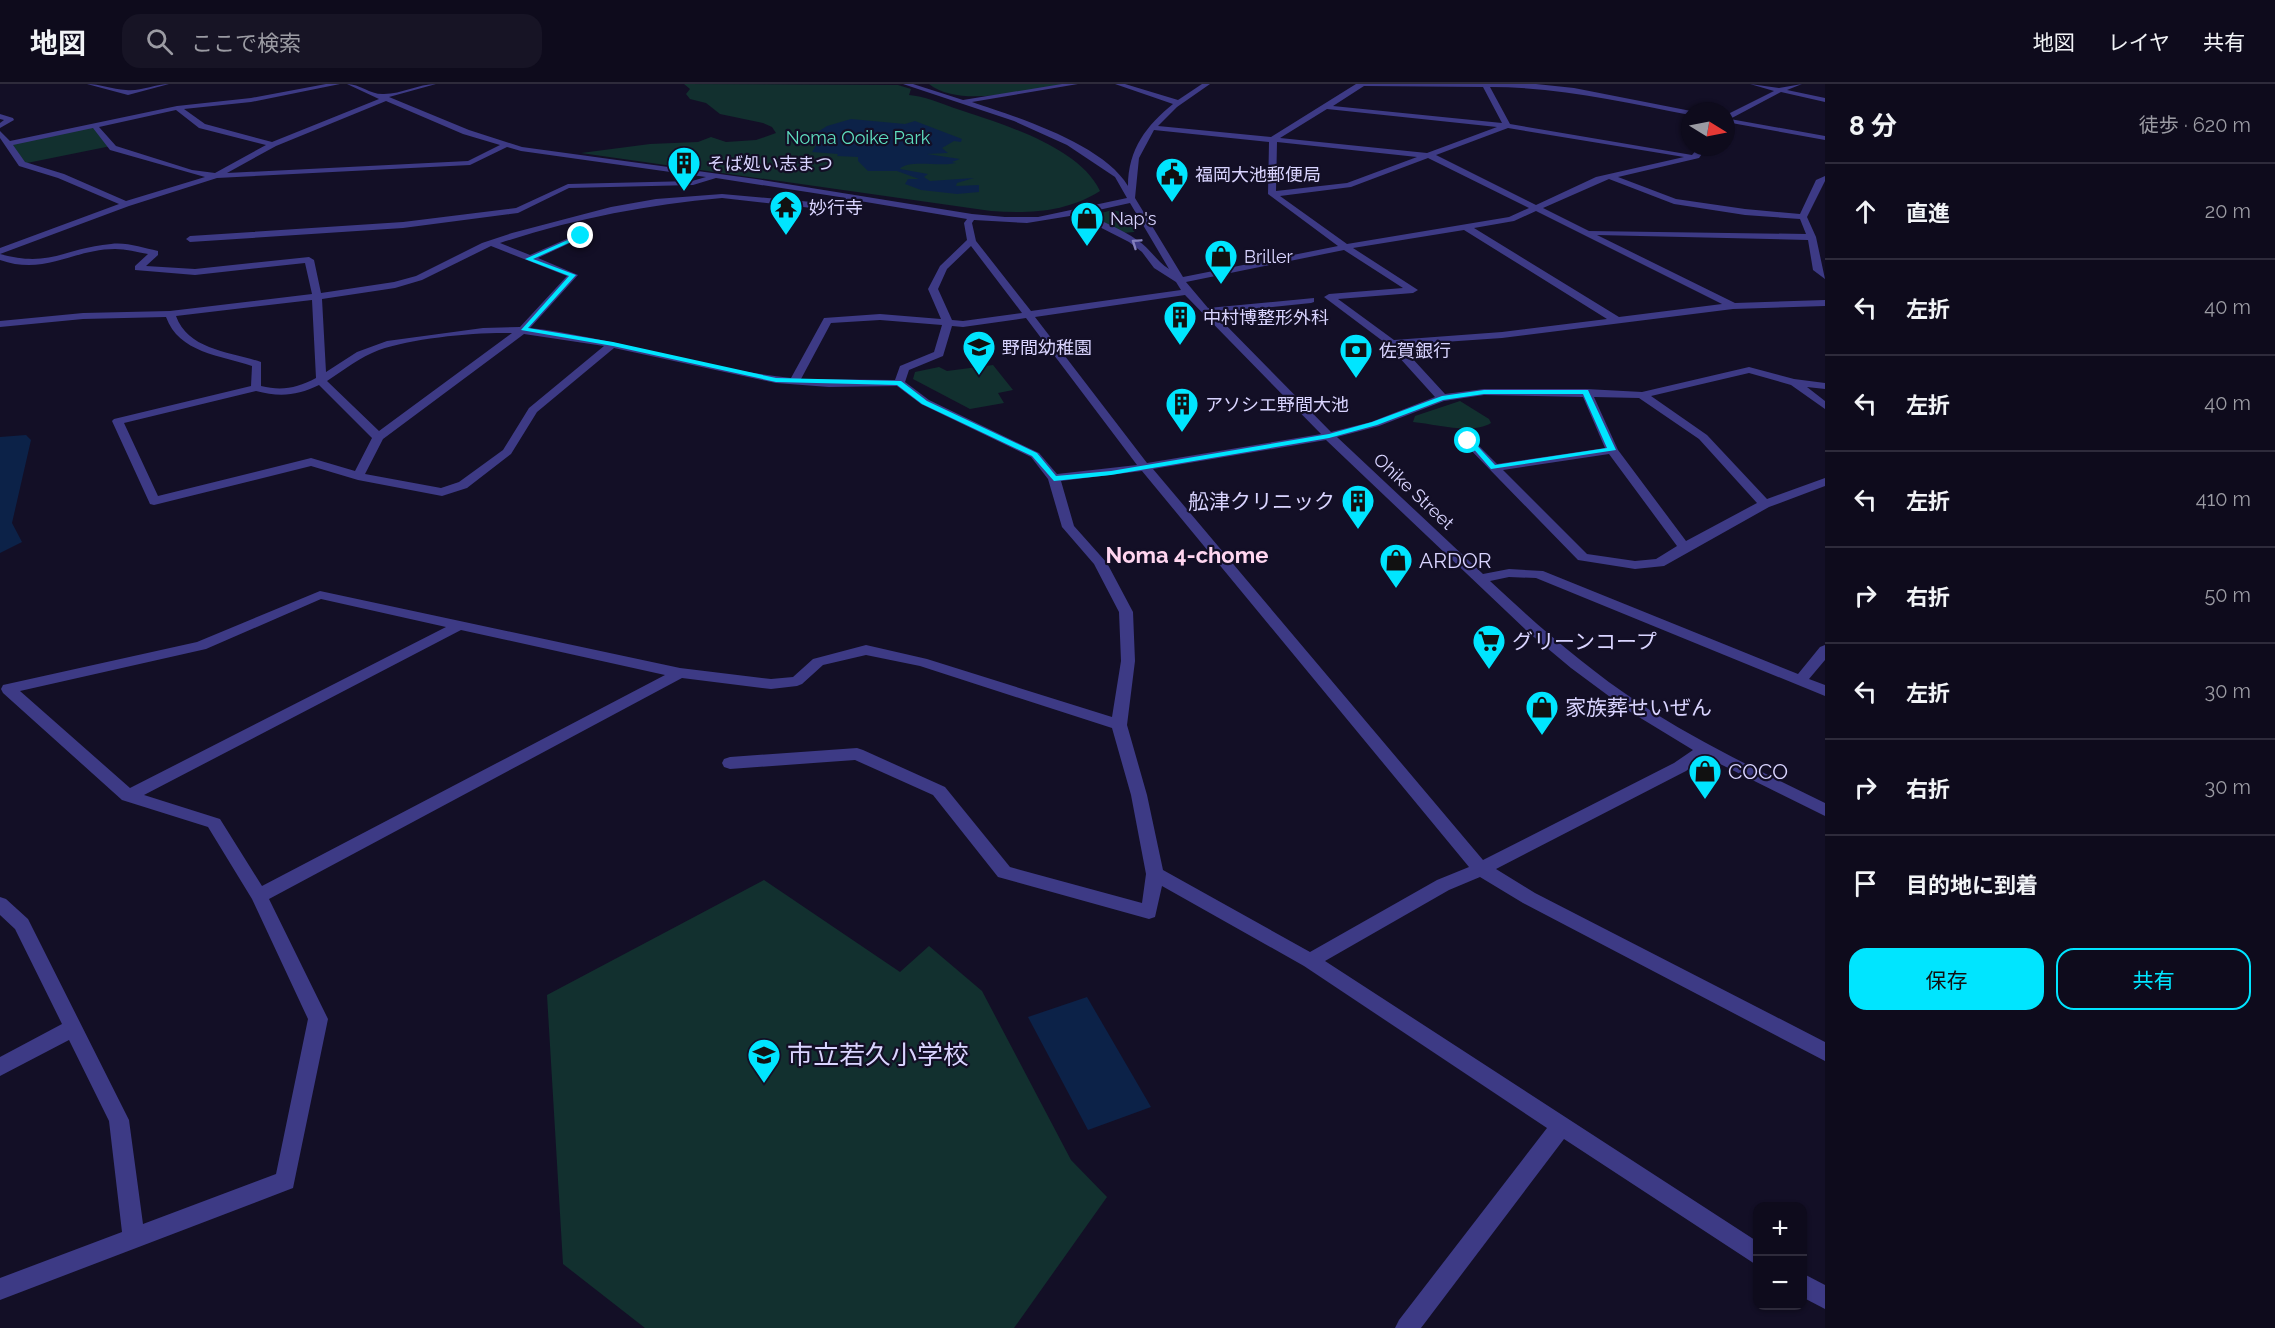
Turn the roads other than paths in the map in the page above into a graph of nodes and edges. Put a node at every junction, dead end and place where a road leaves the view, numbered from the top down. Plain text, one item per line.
1 (90, 84) edge
2 (166, 84) edge
3 (337, 84) edge
4 (350, 84) edge
5 (432, 84) edge
6 (906, 84) edge
7 (1075, 84) edge
8 (1119, 84) edge
9 (1207, 84) edge
10 (1361, 84) edge
11 (1753, 84) edge
12 (1799, 84) edge
13 (1484, 85) edge
14 (372, 87) dead end
15 (361, 89) junction
16 (1780, 90) junction
17 (383, 98) junction
18 (1825, 100) edge
19 (962, 102) junction
20 (1179, 103) junction
21 (1325, 107) junction
22 (177, 108) junction
23 (1681, 111) edge
24 (1735, 114) edge
25 (0, 116) edge
26 (1735, 121) edge
27 (94, 125) junction
28 (0, 126) edge
29 (1507, 126) junction
30 (1150, 127) junction
31 (0, 133) edge
32 (1825, 138) edge
33 (1273, 139) junction
34 (8, 144) junction
35 (273, 144) junction
36 (506, 146) junction
37 (0, 152) edge
38 (13, 152) junction
39 (1681, 154) edge
40 (1432, 156) junction
41 (1696, 156) edge
42 (216, 176) junction
43 (716, 176) junction
44 (1609, 176) junction
45 (1824, 179) edge
46 (1272, 194) junction
47 (852, 197) junction
48 (1132, 200) junction
49 (126, 204) junction
50 (1536, 207) junction
51 (1078, 213) junction
52 (972, 217) junction
53 (1803, 217) junction
54 (1466, 227) junction
55 (1586, 232) junction
56 (581, 236) dead end
57 (1812, 237) junction
58 (190, 238) dead end
59 (972, 242) junction
60 (492, 243) junction
61 (1345, 247) junction
62 (0, 251) edge
63 (0, 258) edge
64 (528, 259) junction
65 (1825, 276) edge
66 (1180, 280) junction
67 (1187, 292) junction
68 (317, 296) junction
69 (1311, 300) dead end
70 (1825, 303) edge
71 (1733, 306) junction
72 (1207, 311) junction
73 (170, 314) junction
74 (1025, 314) junction
75 (1616, 320) junction
76 (948, 322) junction
77 (0, 324) edge
78 (524, 329) junction
79 (1392, 343) junction
80 (613, 344) junction
81 (321, 381) junction
82 (794, 382) junction
83 (1793, 382) junction
84 (899, 383) junction
85 (1825, 386) edge
86 (256, 388) junction
87 (1586, 392) junction
88 (1642, 395) junction
89 (1442, 398) junction
90 (1825, 405) edge
91 (1329, 436) junction
92 (378, 437) junction
93 (1468, 441) dead end
94 (1612, 450) junction
95 (1145, 468) junction
96 (1494, 468) junction
97 (358, 476) junction
98 (1054, 478) junction
99 (1825, 482) edge
100 (1765, 504) junction
101 (1684, 547) junction
102 (1481, 579) junction
103 (460, 625) junction
104 (1825, 650) edge
105 (680, 673) junction
106 (1800, 681) junction
107 (4, 685) edge
108 (1825, 691) edge
109 (1119, 725) junction
110 (1705, 750) junction
111 (730, 763) dead end
112 (128, 796) junction
113 (1825, 810) edge
114 (1481, 869) junction
115 (1155, 874) junction
116 (259, 896) junction
117 (0, 904) edge
118 (1310, 961) junction
119 (73, 1028) junction
120 (1825, 1053) edge
121 (0, 1067) edge
122 (1560, 1128) junction
123 (134, 1238) junction
124 (1753, 1252) edge
125 (1807, 1287) edge
126 (0, 1289) edge
127 (1825, 1298) edge
128 (1407, 1328) edge

1 - 2 street
3 - 22 street
4 - 15 street
5 - 17 street
6 - 19 street, Ohike Street
7 - 19 street
8 - 20 street
9 - 20 street
10 - 13 street
10 - 21 street
11 - 16 street
12 - 16 street
13 - 23 street
13 - 29 street
14 - 15 street
15 - 17 street
16 - 18 street
16 - 24 street
17 - 35 street
17 - 36 street
19 - 48 street, Ohike Street
20 - 30 street
21 - 29 street
21 - 33 street
22 - 27 street
22 - 35 street
25 - 28 street
26 - 32 street
27 - 34 street
27 - 42 street
29 - 39 street
29 - 40 street
30 - 33 street
30 - 48 street
31 - 34 street
33 - 40 street
33 - 46 street
34 - 38 street
35 - 42 street
36 - 42 street
36 - 43 street
37 - 38 street
38 - 49 street
40 - 46 street
40 - 50 street
41 - 44 street
42 - 49 street
43 - 47 street
43 - 58 street
44 - 50 street
44 - 53 street
45 - 53 street
46 - 61 street
47 - 52 street
47 - 60 street
48 - 51 street
48 - 66 street, Ohike Street
49 - 62 street
50 - 54 street
50 - 55 street
51 - 52 street
66 -> 51 street
52 - 59 street
53 - 57 street
54 - 61 street
54 - 75 street
55 - 57 street
55 - 71 street
56 - 64 street
57 - 65 street
59 - 74 street
59 - 76 street
60 - 64 street
60 - 68 street
61 - 66 street
61 - 79 street
63 - 68 street
64 - 78 street
66 - 67 street, Ohike Street
67 - 72 street, Ohike Street
67 - 74 street
68 - 73 street
68 - 81 street
69 - 72 street
70 - 71 street
71 - 75 street
72 - 91 street, Ohike Street
73 - 77 street
73 - 86 street
74 - 76 street
74 - 95 street
75 - 79 street
76 - 82 street
76 - 84 street
78 - 80 street
78 - 81 street
78 - 92 street
79 - 89 street
80 - 82 street
80 - 97 street
81 - 86 street
81 - 92 street
82 - 84 street
83 - 85 street
83 - 88 street
83 - 90 street
84 - 98 street
86 - 97 street
87 - 88 street
87 - 89 street
87 - 94 street
88 - 100 street
89 - 91 street
91 - 95 street
91 - 102 street, Ohike Street
92 - 97 street
93 - 96 street
94 - 96 street
94 - 101 street
95 - 98 street
95 - 114 street
96 - 101 street
98 - 109 street
99 - 100 street
100 - 101 street
102 - 106 street
102 - 110 street, Ohike Street
103 - 105 street
103 - 107 street
103 - 112 street
104 - 106 street
105 - 109 street
105 - 116 street
106 - 108 street
107 - 112 street
109 - 115 street
110 - 113 street, Ohike Street
110 - 114 street
111 - 115 street
112 - 116 street
114 - 118 street
114 - 120 street
115 - 118 street
116 - 123 street
117 - 119 street
118 - 122 street
119 - 121 street
119 - 123 street
122 - 124 street
122 - 128 street
123 - 126 street
125 - 127 street

